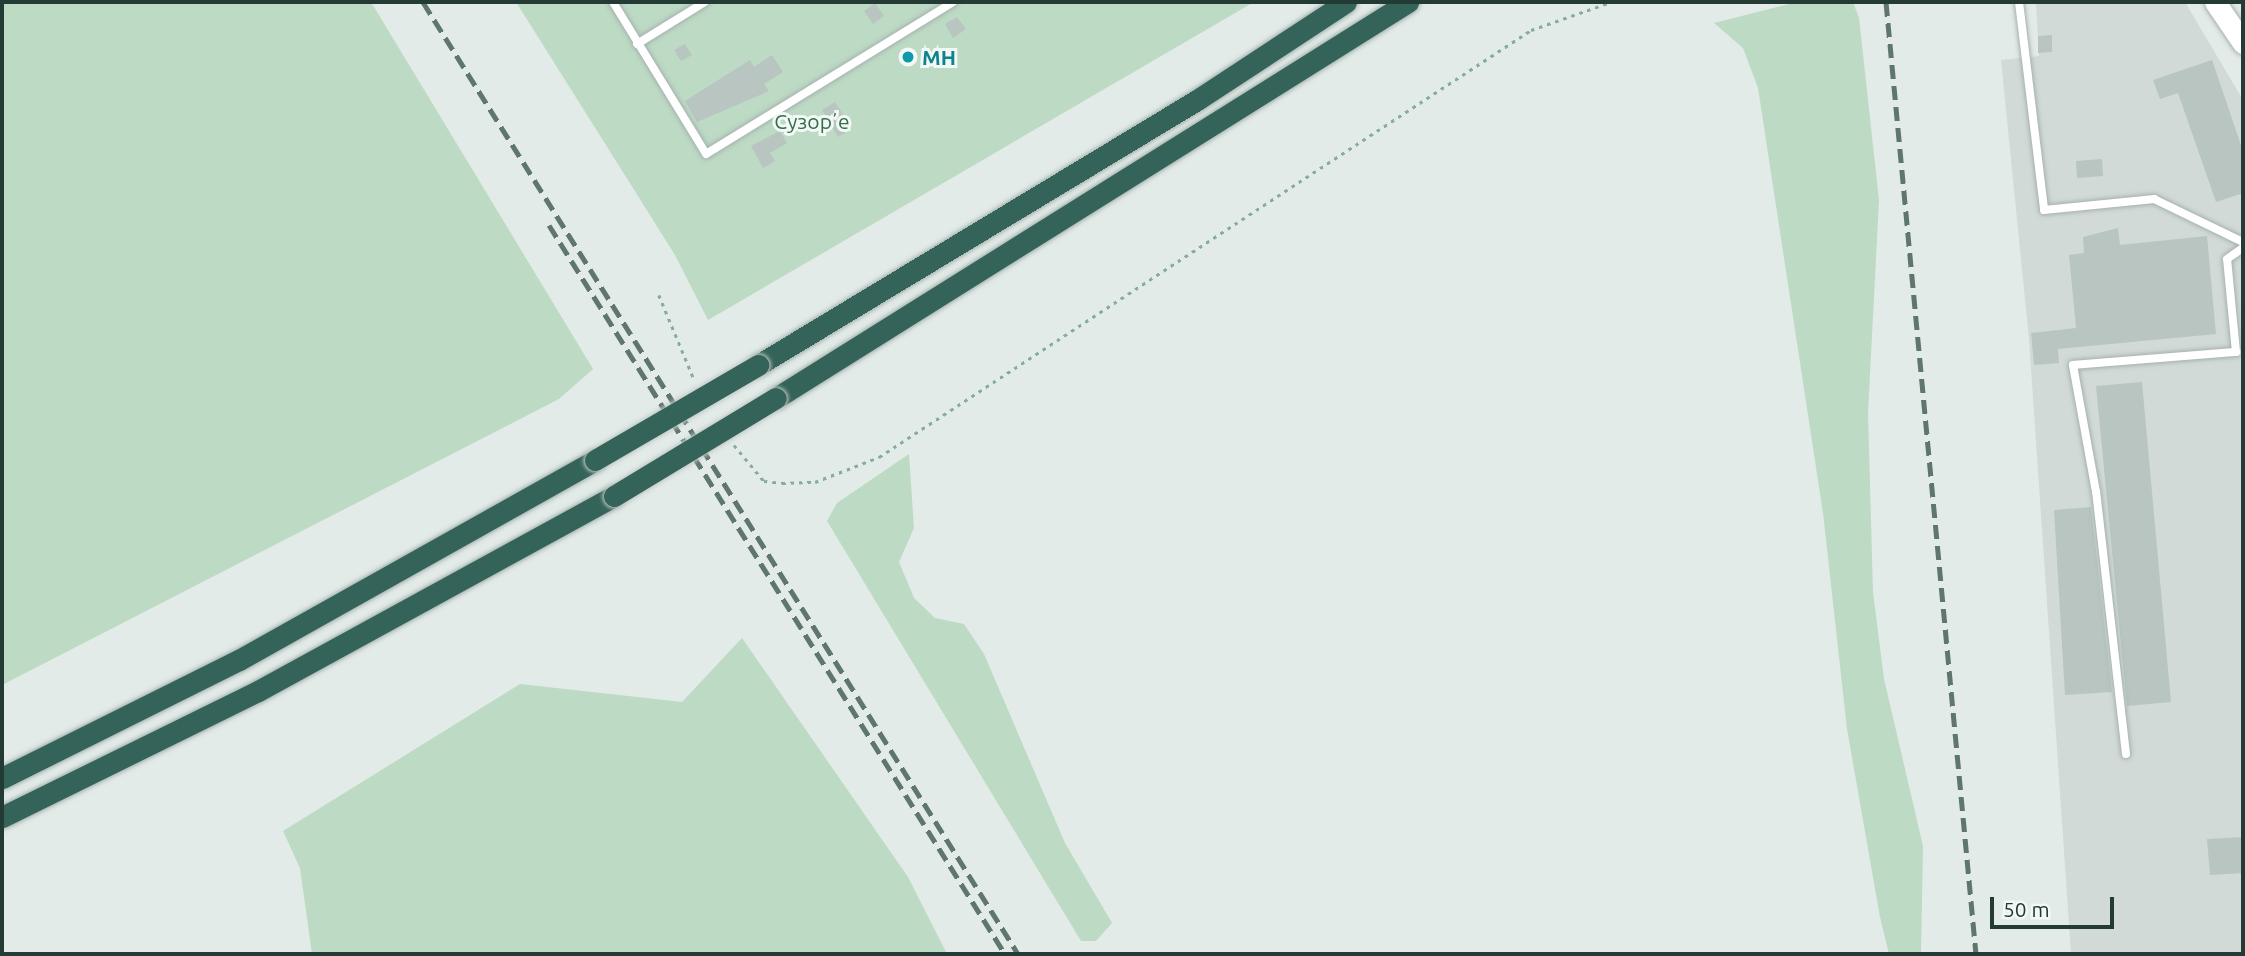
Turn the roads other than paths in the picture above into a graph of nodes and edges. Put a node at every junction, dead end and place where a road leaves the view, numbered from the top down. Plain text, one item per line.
1 (613, 2) edge
2 (705, 2) edge
3 (953, 2) edge
4 (1346, 2) edge
5 (1408, 2) edge
6 (2019, 2) edge
7 (2215, 2) edge
8 (2243, 43) edge
9 (637, 44) junction
10 (2243, 242) edge
11 (2243, 248) edge
12 (2126, 754) dead end
13 (2, 778) edge
14 (2, 817) edge

1 - 9 lane
2 - 9 lane
3 - 9 lane
4 - 13 highway, bridge
5 - 14 highway, bridge
6 - 10 lane
7 - 8 street
11 - 12 lane

